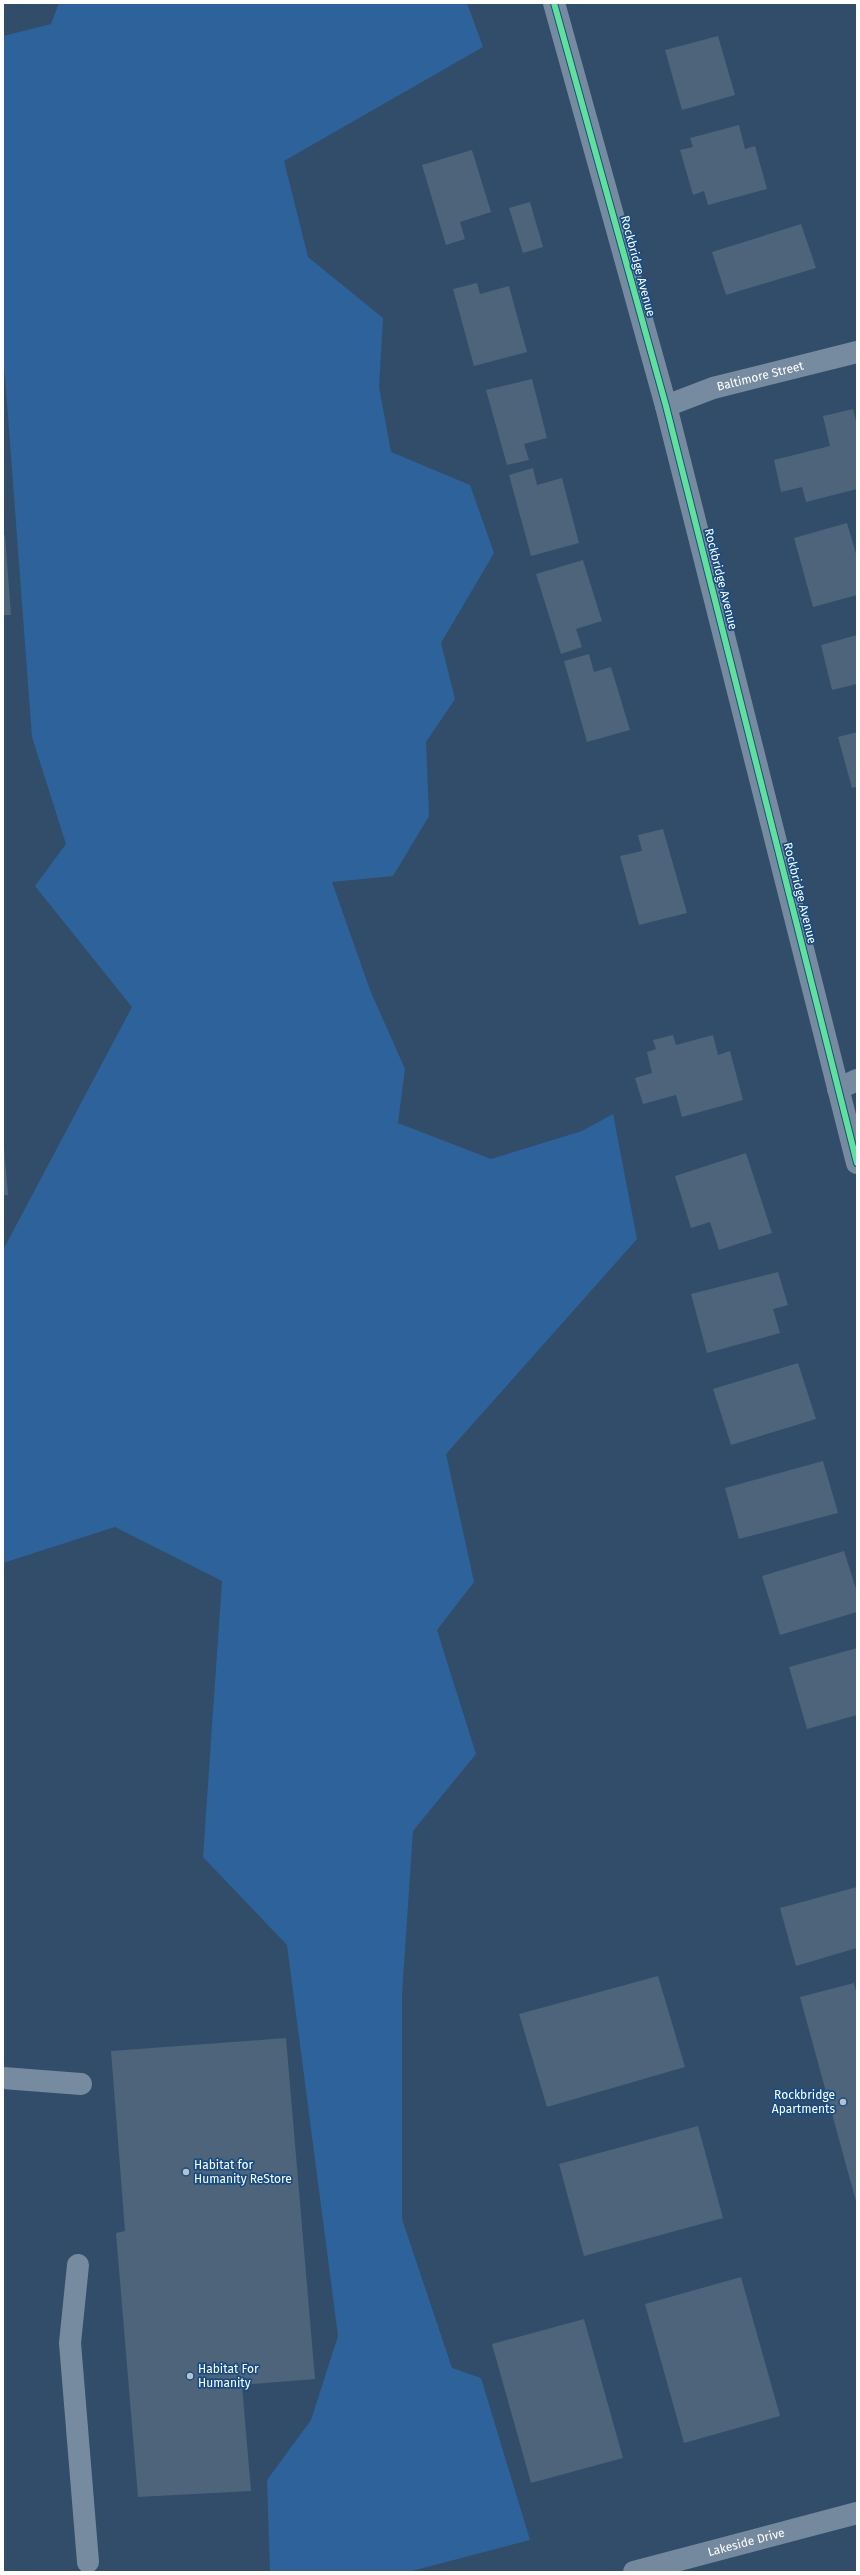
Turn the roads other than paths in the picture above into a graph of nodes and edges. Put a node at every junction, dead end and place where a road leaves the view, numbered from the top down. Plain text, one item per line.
1 (554, 3) edge
2 (857, 352) edge
3 (666, 406) junction
4 (848, 1085) edge
5 (857, 1163) edge
6 (3, 2078) edge
7 (81, 2084) dead end
8 (78, 2265) dead end
9 (857, 2513) edge
10 (88, 2562) dead end
11 (634, 2572) edge

1 - 3 street, Rockbridge Avenue
2 - 3 street, Baltimore Street
3 - 4 street, Rockbridge Avenue
4 - 5 street, Rockbridge Avenue
6 - 7 street
8 - 10 street
9 - 11 main road, Lakeside Drive

